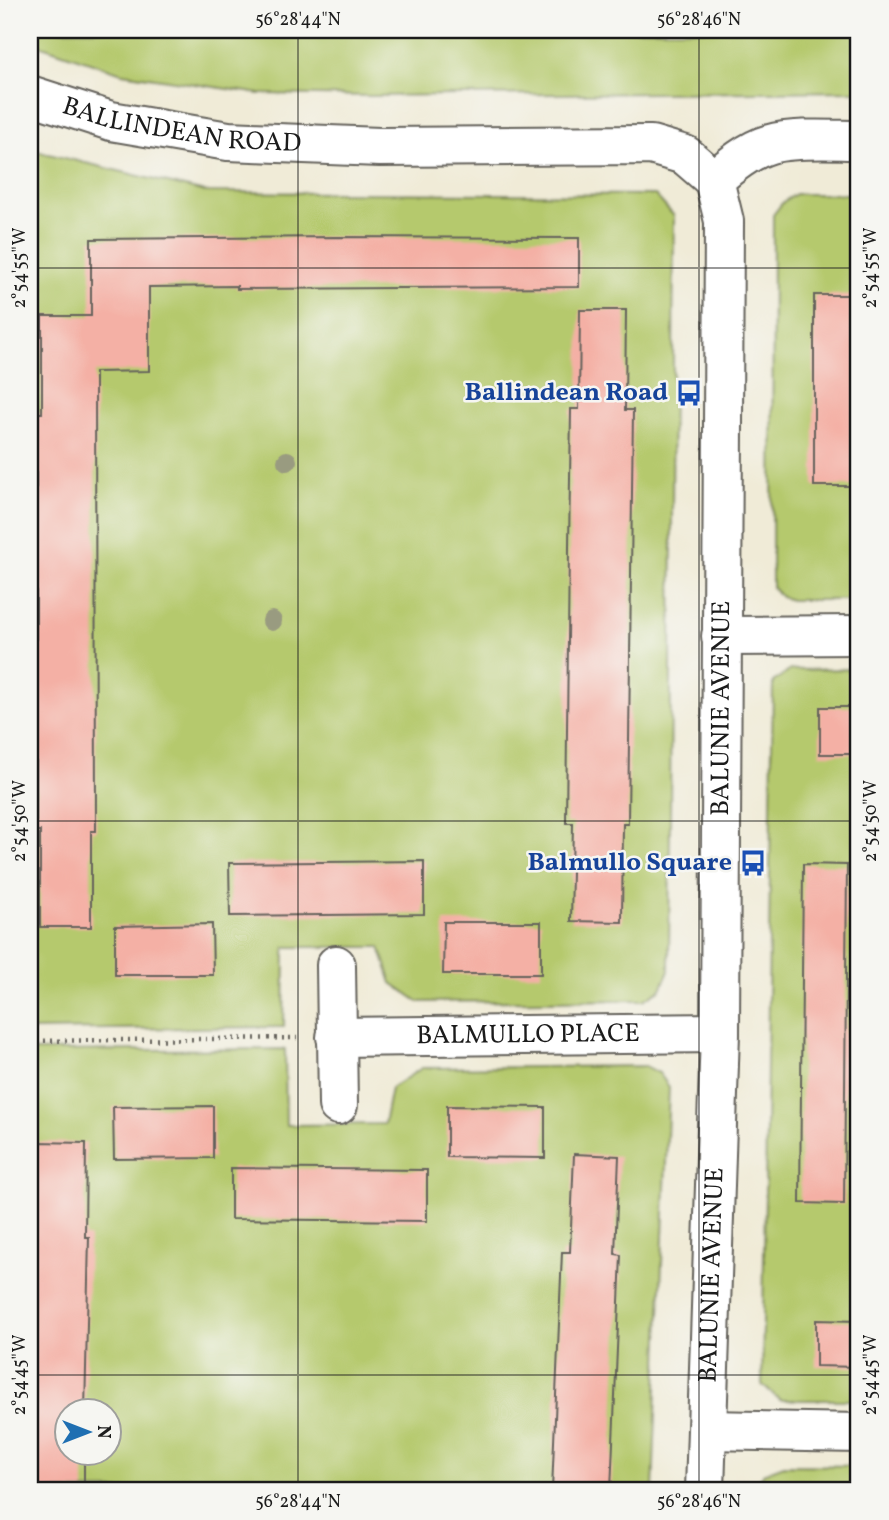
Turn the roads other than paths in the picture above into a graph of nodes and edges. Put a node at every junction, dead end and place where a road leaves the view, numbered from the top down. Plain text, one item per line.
1 (30, 95) edge
2 (859, 140) edge
3 (714, 180) junction
4 (859, 635) edge
5 (721, 636) junction
6 (336, 965) dead end
7 (720, 1033) junction
8 (337, 1037) junction
9 (338, 1105) dead end
10 (708, 1430) junction
11 (859, 1433) edge
12 (705, 1490) edge

1 - 3 street, BALLINDEAN ROAD
2 - 3 street
3 - 5 street, BALUNIE AVENUE
4 - 5 street
5 - 7 street, BALUNIE AVENUE
6 - 8 street
7 - 8 street, BALMULLO PLACE
7 - 10 street, BALUNIE AVENUE
8 - 9 street
10 - 11 street
10 - 12 street, BALUNIE AVENUE

